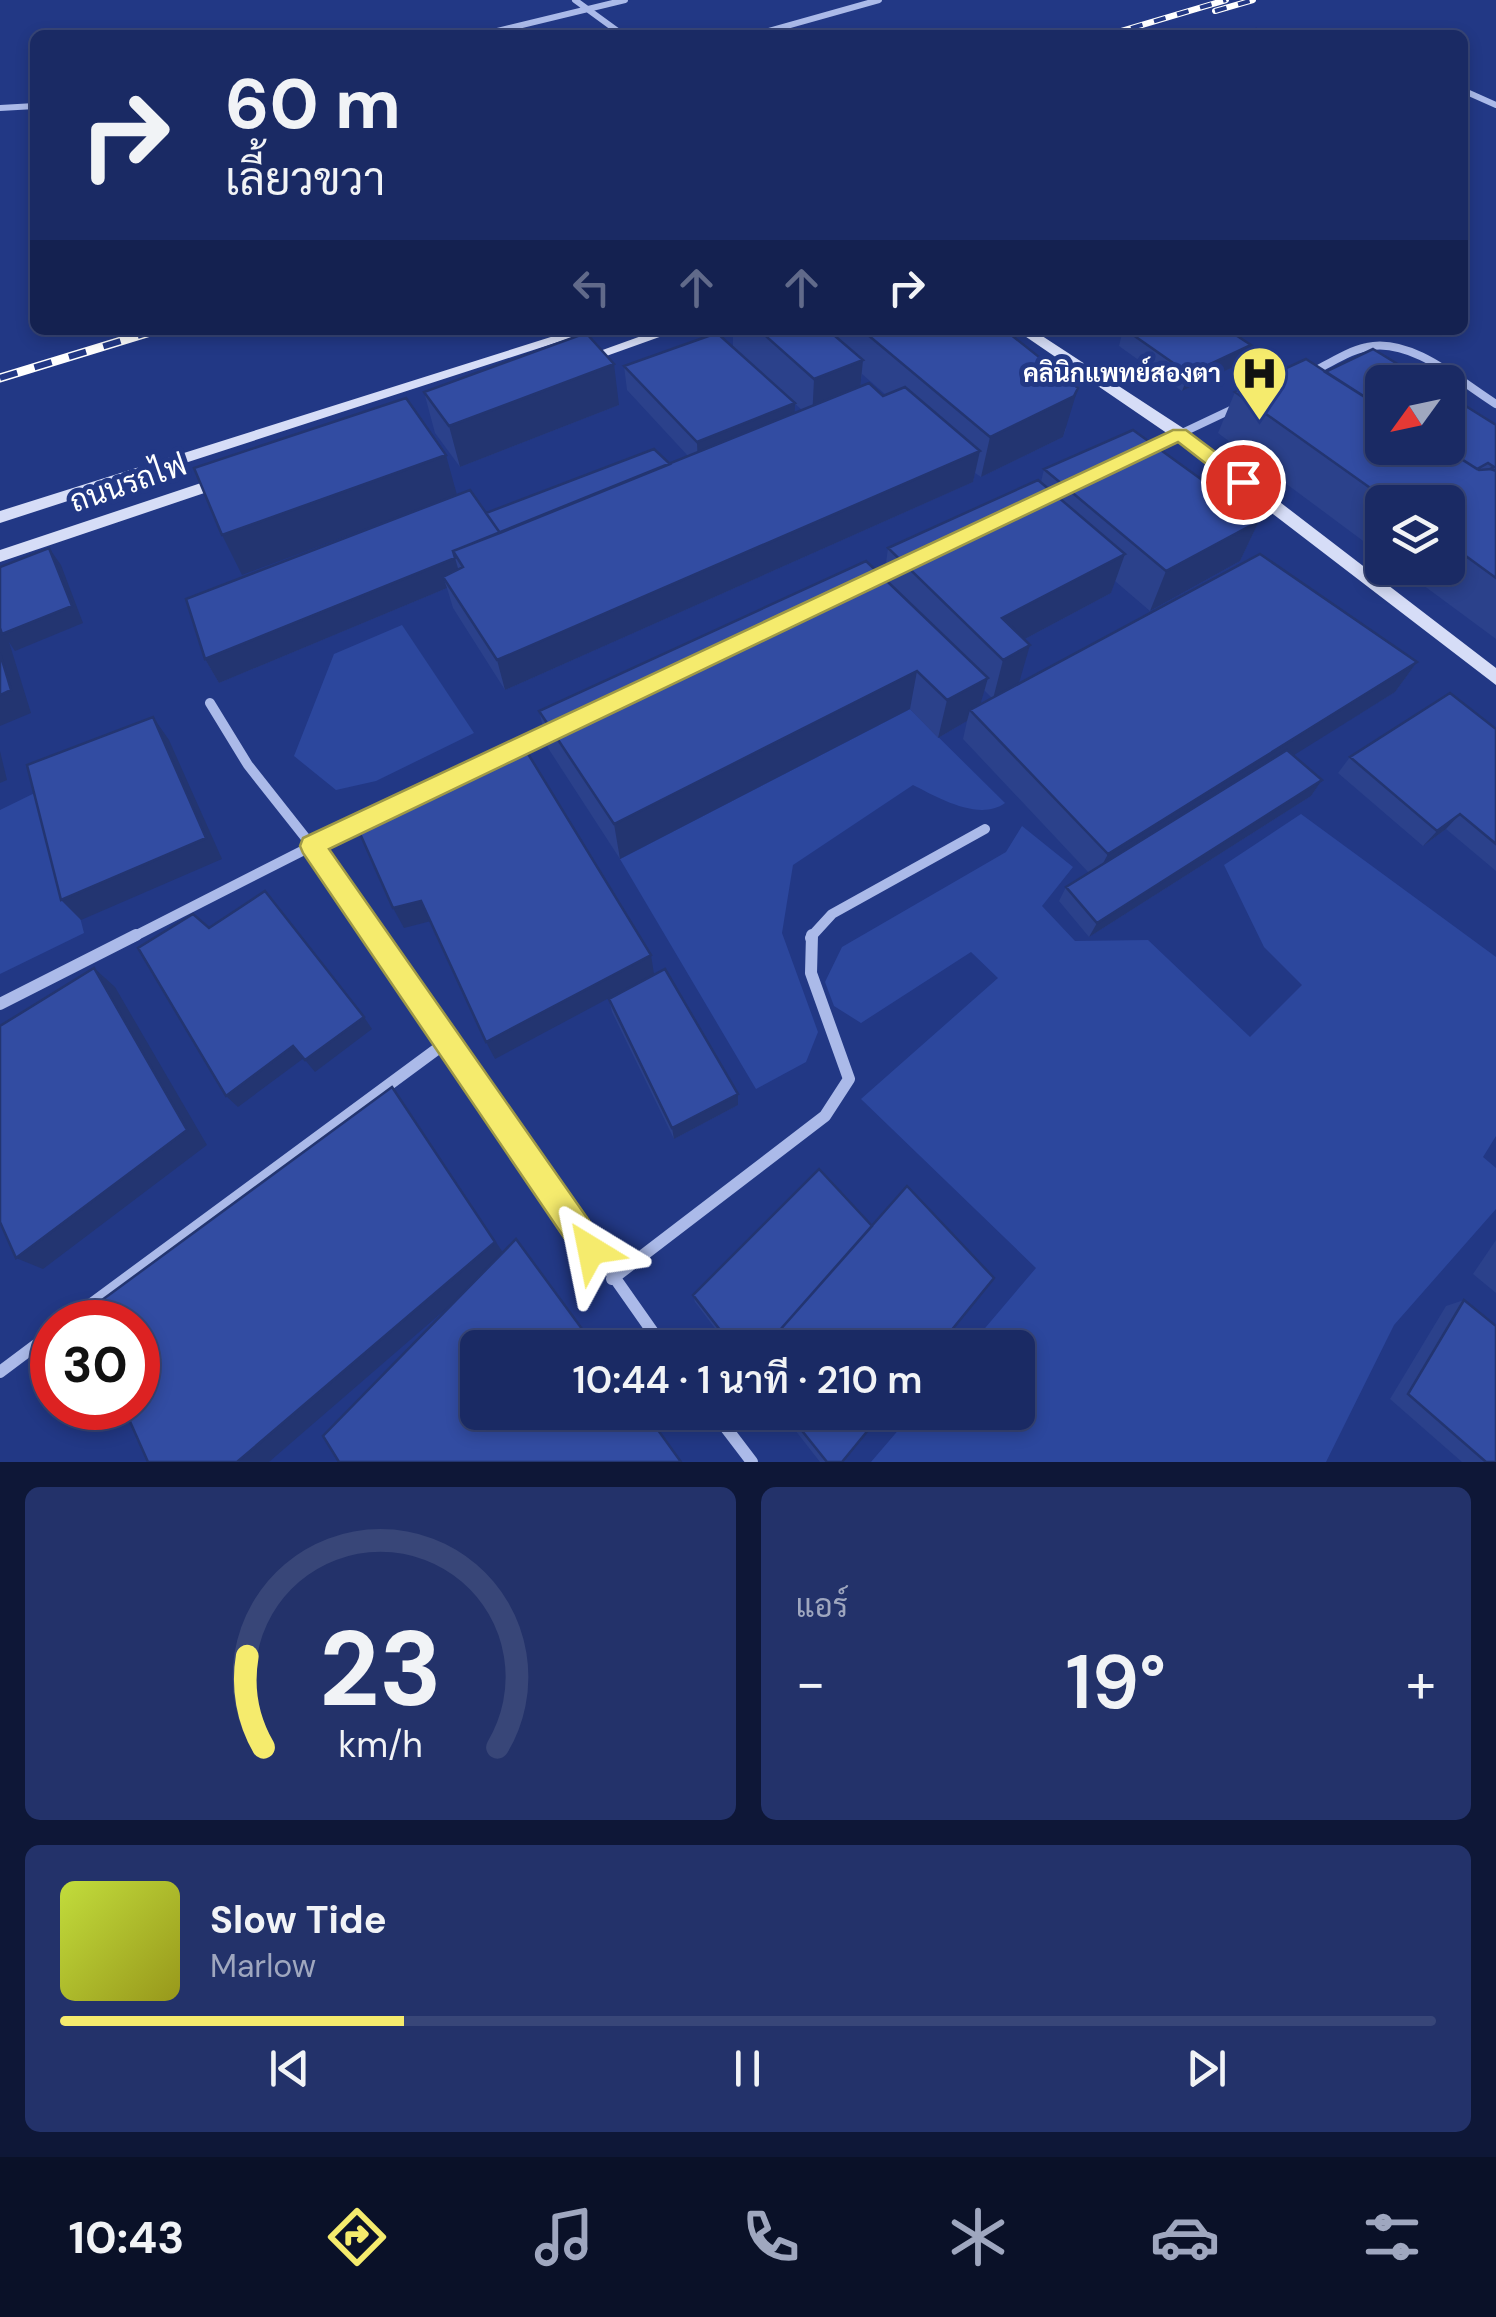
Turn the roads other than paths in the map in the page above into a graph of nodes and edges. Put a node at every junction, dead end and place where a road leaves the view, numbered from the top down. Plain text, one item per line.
1 (576, 0) edge
2 (624, 0) edge
3 (880, 0) edge
4 (588, 10) junction
5 (502, 30) edge
6 (617, 30) edge
7 (772, 30) edge
8 (1468, 93) dead end
9 (1496, 104) edge
10 (30, 106) edge
11 (0, 108) edge
12 (572, 335) edge
13 (657, 335) edge
14 (1031, 335) edge
15 (563, 366) edge
16 (1300, 378) edge
17 (1249, 402) edge
18 (1496, 404) edge
19 (1180, 434) junction
20 (1126, 459) edge
21 (252, 471) edge
22 (0, 517) edge
23 (0, 556) edge
24 (1496, 678) edge
25 (210, 704) dead end
26 (575, 720) edge
27 (504, 754) edge
28 (381, 812) edge
29 (985, 829) dead end
30 (312, 846) junction
31 (0, 1004) edge
32 (448, 1041) junction
33 (612, 1280) junction
34 (97, 1300) edge
35 (650, 1330) edge
36 (30, 1350) edge
37 (0, 1372) edge
38 (728, 1430) edge
39 (752, 1462) edge

1 - 4 street
2 - 4 street
3 - 7 street
4 - 5 street
4 - 6 street
8 - 9 street
10 - 11 street
12 - 22 street, ถนนรถไฟ
13 - 15 street
14 - 19 street
16 - 18 street
17 - 19 street
19 - 20 street
19 - 24 street
21 - 23 street, ถนนรถไฟ
25 - 30 street
26 - 27 street
28 - 30 street
29 - 33 street
30 - 31 street
30 - 32 street
32 - 33 street
32 - 34 street
33 - 35 street
36 - 37 street
38 - 39 street

